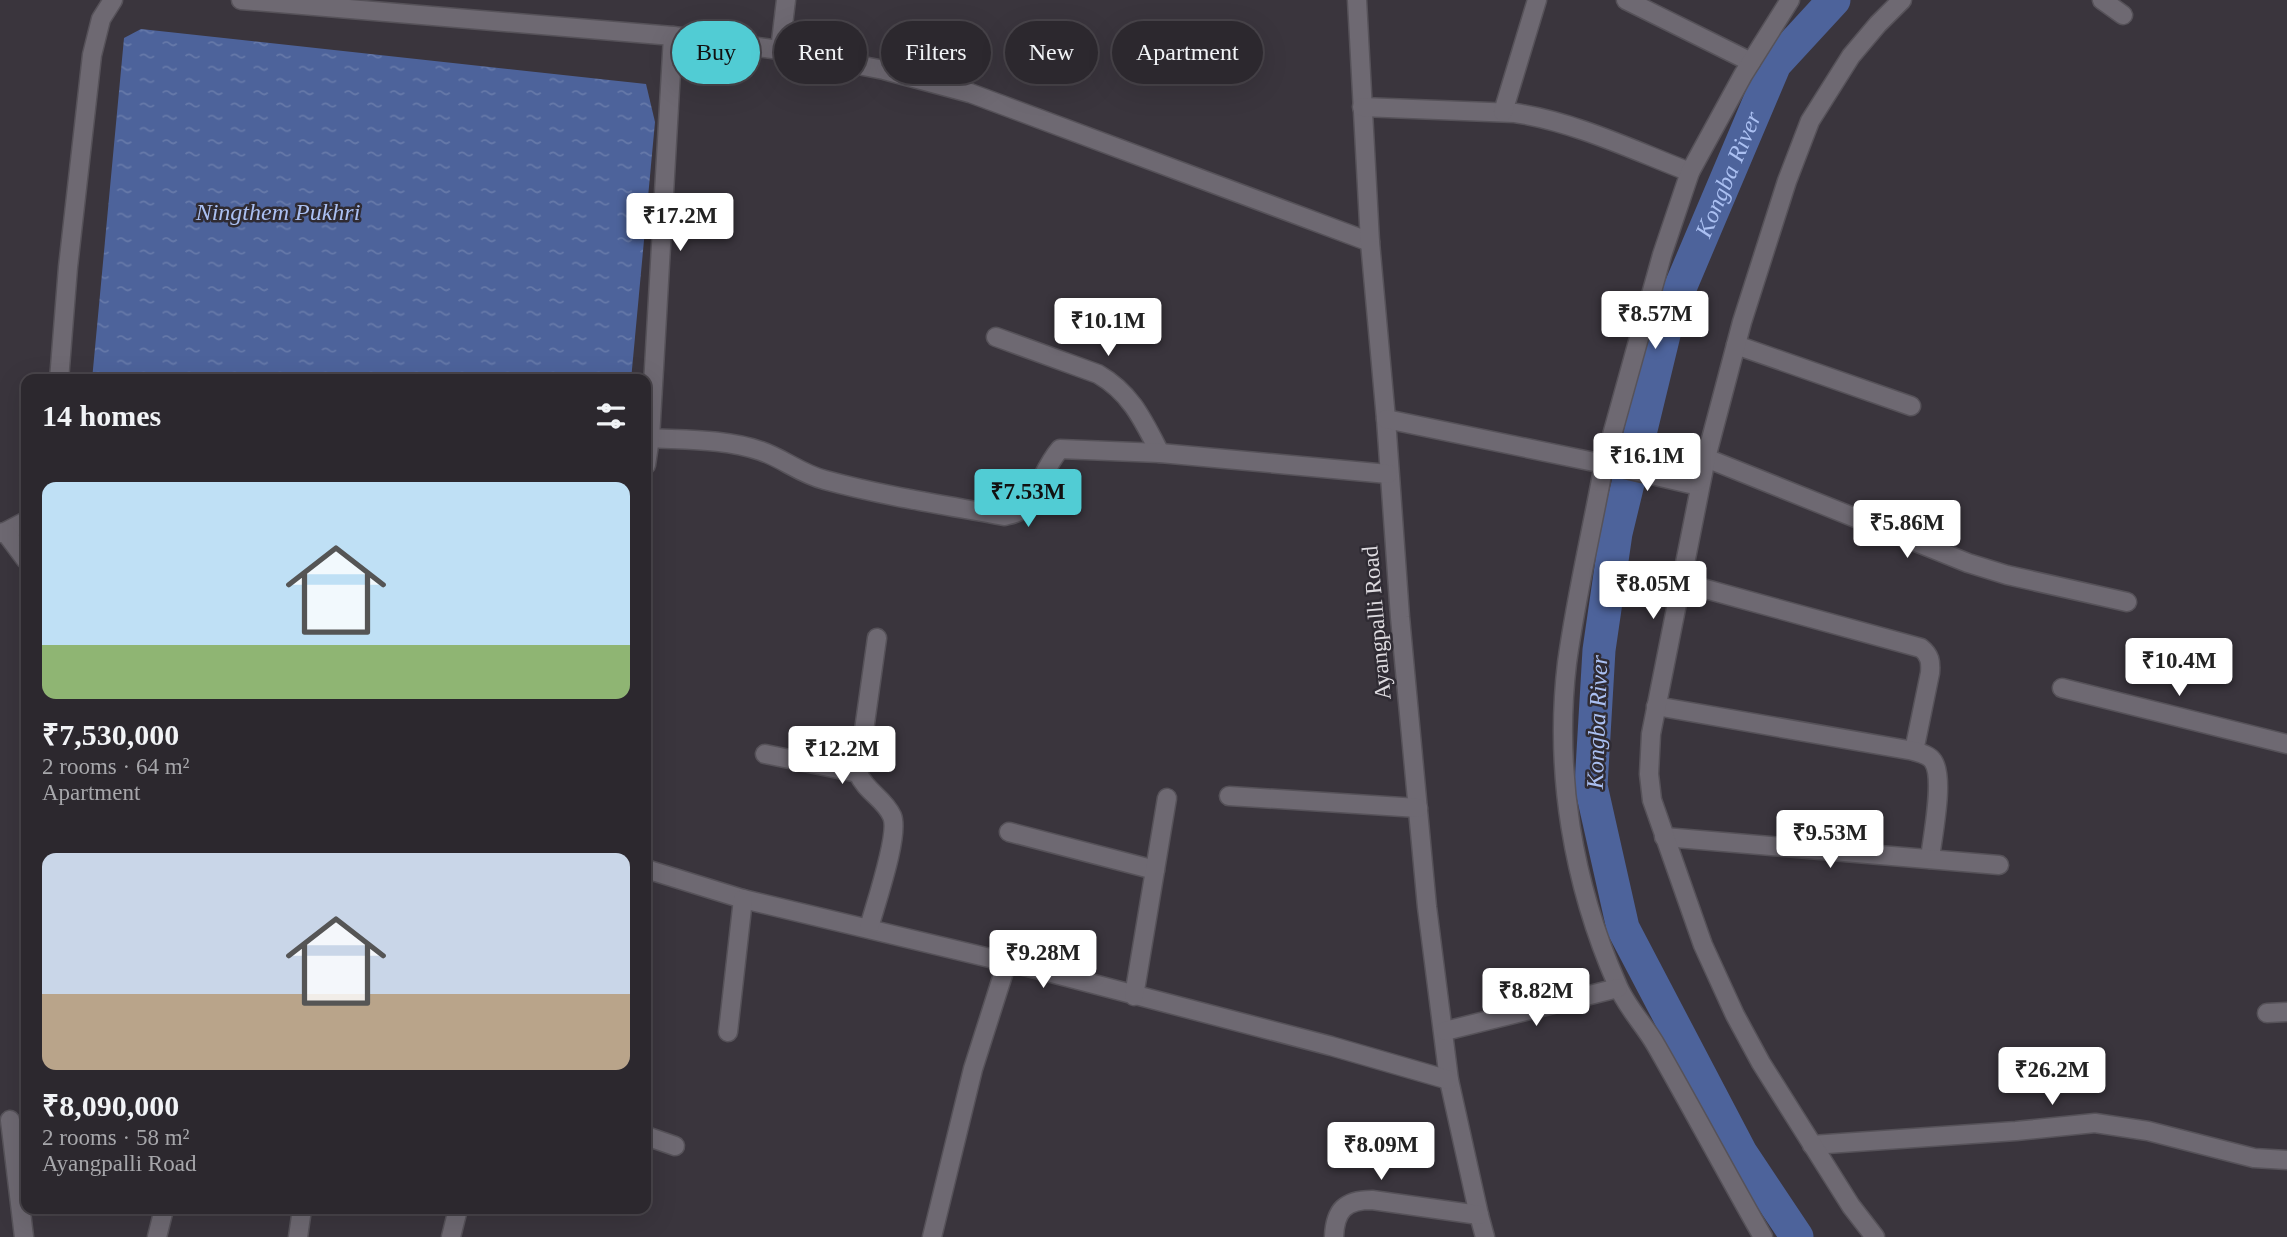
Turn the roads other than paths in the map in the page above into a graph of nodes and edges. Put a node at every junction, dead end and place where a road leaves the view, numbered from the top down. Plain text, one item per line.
1 (111, 0) edge
2 (241, 0) edge
3 (786, 0) edge
4 (1357, 0) edge
5 (1537, 0) edge
6 (1626, 0) edge
7 (1790, 0) edge
8 (1902, 0) edge
9 (2102, 0) edge
10 (2123, 15) dead end
11 (783, 21) edge
12 (672, 36) edge
13 (672, 53) edge
14 (1751, 62) junction
15 (867, 67) edge
16 (1362, 107) junction
17 (1503, 112) junction
18 (1690, 172) junction
19 (1370, 242) junction
20 (996, 337) dead end
21 (1736, 345) junction
22 (59, 374) edge
23 (1911, 406) dead end
24 (1386, 419) junction
25 (651, 421) edge
26 (651, 438) edge
27 (1160, 453) junction
28 (1706, 458) junction
29 (1612, 466) junction
30 (1388, 474) junction
31 (1690, 483) junction
32 (21, 523) edge
33 (3, 532) edge
34 (21, 554) edge
35 (1680, 582) junction
36 (2127, 602) dead end
37 (877, 638) dead end
38 (2062, 688) dead end
39 (1656, 706) junction
40 (2287, 744) edge
41 (1914, 751) junction
42 (765, 754) dead end
43 (858, 773) junction
44 (1229, 796) dead end
45 (1167, 798) dead end
46 (1418, 808) junction
47 (1009, 832) dead end
48 (1664, 837) junction
49 (1930, 859) junction
50 (1999, 865) dead end
51 (1155, 870) junction
52 (651, 871) edge
53 (743, 899) junction
54 (869, 928) junction
55 (1007, 962) junction
56 (1618, 988) junction
57 (1134, 996) junction
58 (2287, 1012) edge
59 (2267, 1013) dead end
60 (1445, 1031) junction
61 (728, 1032) dead end
62 (1450, 1080) junction
63 (10, 1121) dead end
64 (651, 1138) edge
65 (1812, 1145) junction
66 (675, 1146) dead end
67 (2287, 1160) edge
68 (21, 1212) edge
69 (21, 1214) edge
70 (162, 1214) edge
71 (301, 1214) edge
72 (457, 1214) edge
73 (1479, 1215) junction
74 (24, 1237) edge
75 (157, 1237) edge
76 (298, 1237) edge
77 (451, 1237) edge
78 (933, 1237) edge
79 (1334, 1237) edge
80 (1485, 1237) edge
81 (1763, 1237) edge
82 (1875, 1237) edge

1 - 22 street
2 - 12 street
3 - 11 street
4 - 16 street, Ayangpalli Road
5 - 17 street
6 - 14 street
7 - 14 street
8 - 21 street
9 - 10 street
13 - 25 street
14 - 18 street
15 - 19 street
16 - 17 street
16 - 19 street, Ayangpalli Road
17 - 18 street
18 - 29 street
19 - 24 street, Ayangpalli Road
20 - 27 street
21 - 23 street
21 - 28 street
24 - 29 street
24 - 30 street, Ayangpalli Road
26 - 27 street
27 - 30 street
28 - 31 street
28 - 36 street
29 - 31 street
29 - 56 street
30 - 46 street, Ayangpalli Road
31 - 35 street
32 - 33 street
33 - 34 street
35 - 39 street
35 - 41 street
37 - 43 street
38 - 40 street
39 - 41 street
39 - 48 street
41 - 49 street
42 - 43 street
43 - 54 street
44 - 46 street
45 - 51 street
46 - 60 street, Ayangpalli Road
47 - 51 street
48 - 49 street
48 - 65 street
49 - 50 street
51 - 57 street
52 - 53 street
53 - 54 street
53 - 61 street
54 - 55 street
55 - 57 street
55 - 78 street
56 - 60 street
56 - 81 street
57 - 62 street
58 - 59 street
60 - 62 street, Ayangpalli Road
62 - 73 street, Ayangpalli Road
63 - 68 street
64 - 66 street
65 - 67 street
65 - 82 street
69 - 74 street
70 - 75 street
71 - 76 street
72 - 77 street
73 - 79 street
73 - 80 street, Ayangpalli Road

